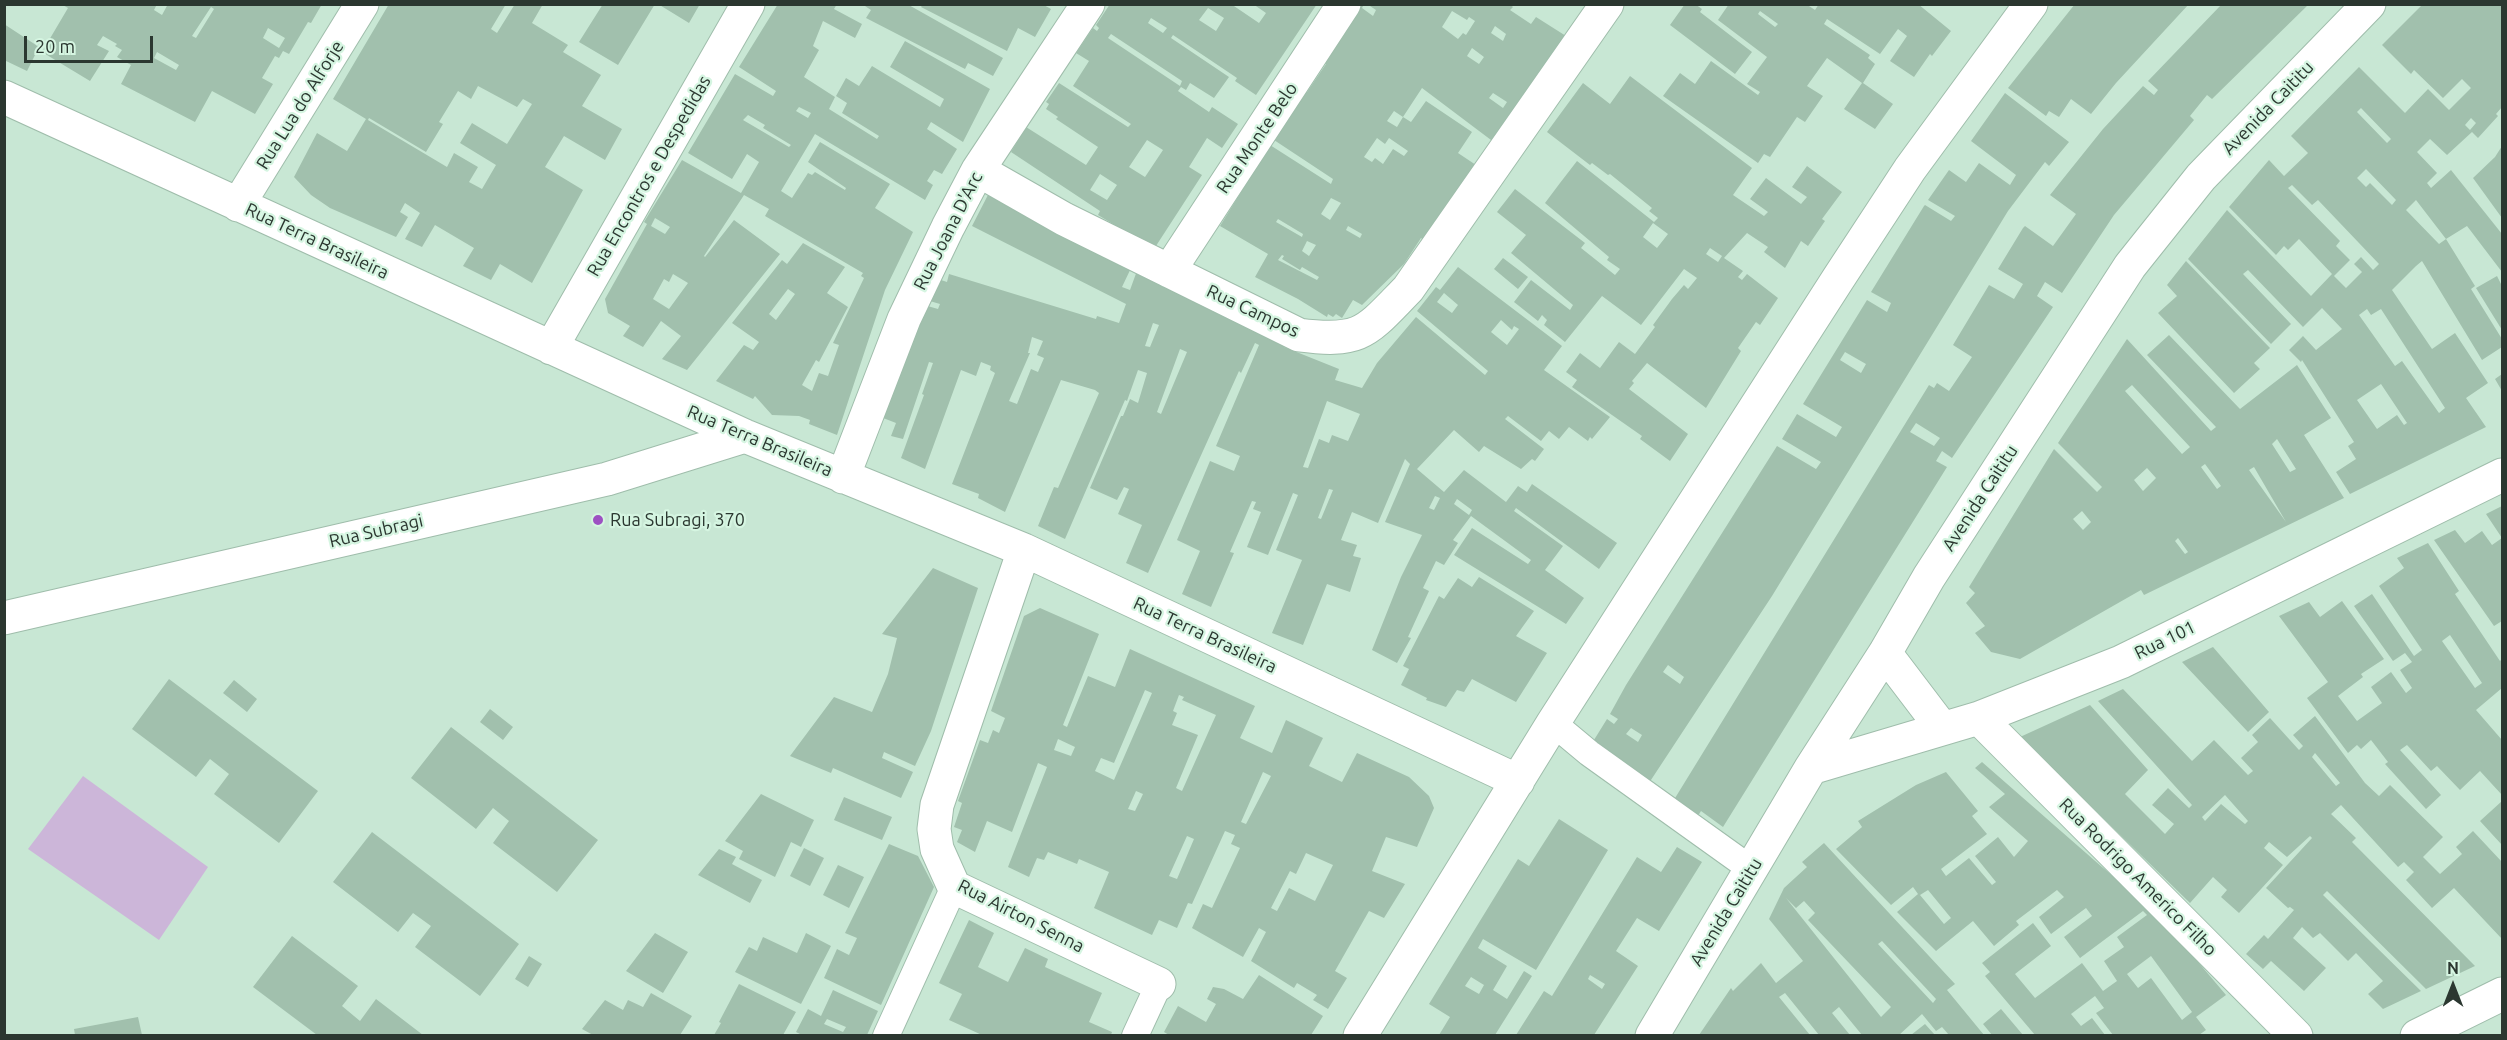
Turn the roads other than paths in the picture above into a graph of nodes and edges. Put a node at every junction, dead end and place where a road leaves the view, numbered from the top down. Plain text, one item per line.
1 (362, 4) edge
2 (748, 4) edge
3 (1088, 4) edge
4 (1344, 4) edge
5 (1607, 4) edge
6 (2031, 4) edge
7 (2368, 4) edge
8 (4, 97) edge
9 (978, 170) junction
10 (238, 205) junction
11 (1169, 271) junction
12 (551, 348) junction
13 (745, 436) junction
14 (2502, 475) edge
15 (843, 477) junction
16 (1024, 550) junction
17 (4, 618) edge
18 (1885, 653) junction
19 (1979, 717) junction
20 (1553, 723) junction
21 (1942, 728) junction
22 (1811, 768) junction
23 (1518, 781) junction
24 (1751, 869) junction
25 (954, 887) junction
26 (1159, 984) joint
27 (2502, 994) edge
28 (886, 1035) edge
29 (1135, 1035) edge
30 (1360, 1035) edge
31 (1652, 1035) edge
32 (2296, 1035) edge
33 (2417, 1035) edge

1 - 10 street, Rua Lua do Alforje
2 - 12 street, Rua Encontros e Despedidas
3 - 9 street, Rua Joana D'Arc
4 - 11 street, Rua Monte Belo
5 - 11 street, Rua Campos
6 - 20 street
7 - 18 street, Avenida Caititu
8 - 10 street, Rua Terra Brasileira
9 - 11 street, Rua Campos
9 - 15 street, Rua Joana D'Arc
10 - 12 street, Rua Terra Brasileira
12 - 13 street, Rua Terra Brasileira
13 - 15 street, Rua Terra Brasileira
13 - 17 street, Rua Subragi
14 - 19 street, Rua 101
15 - 16 street, Rua Terra Brasileira
16 - 23 street, Rua Terra Brasileira
16 - 25 street, Rua Airton Senna
18 - 21 street
18 - 22 street, Avenida Caititu
19 - 21 street, Rua 101
19 - 32 street, Rua Rodrigo Americo Filho
20 - 23 street
20 - 24 lane
21 - 22 street, Rua 101
22 - 24 street, Avenida Caititu
23 - 30 street
24 - 31 street, Avenida Caititu
25 - 26 street, Rua Airton Senna
25 - 28 lane
26 - 29 lane, Rua Airton Senna
27 - 33 street

